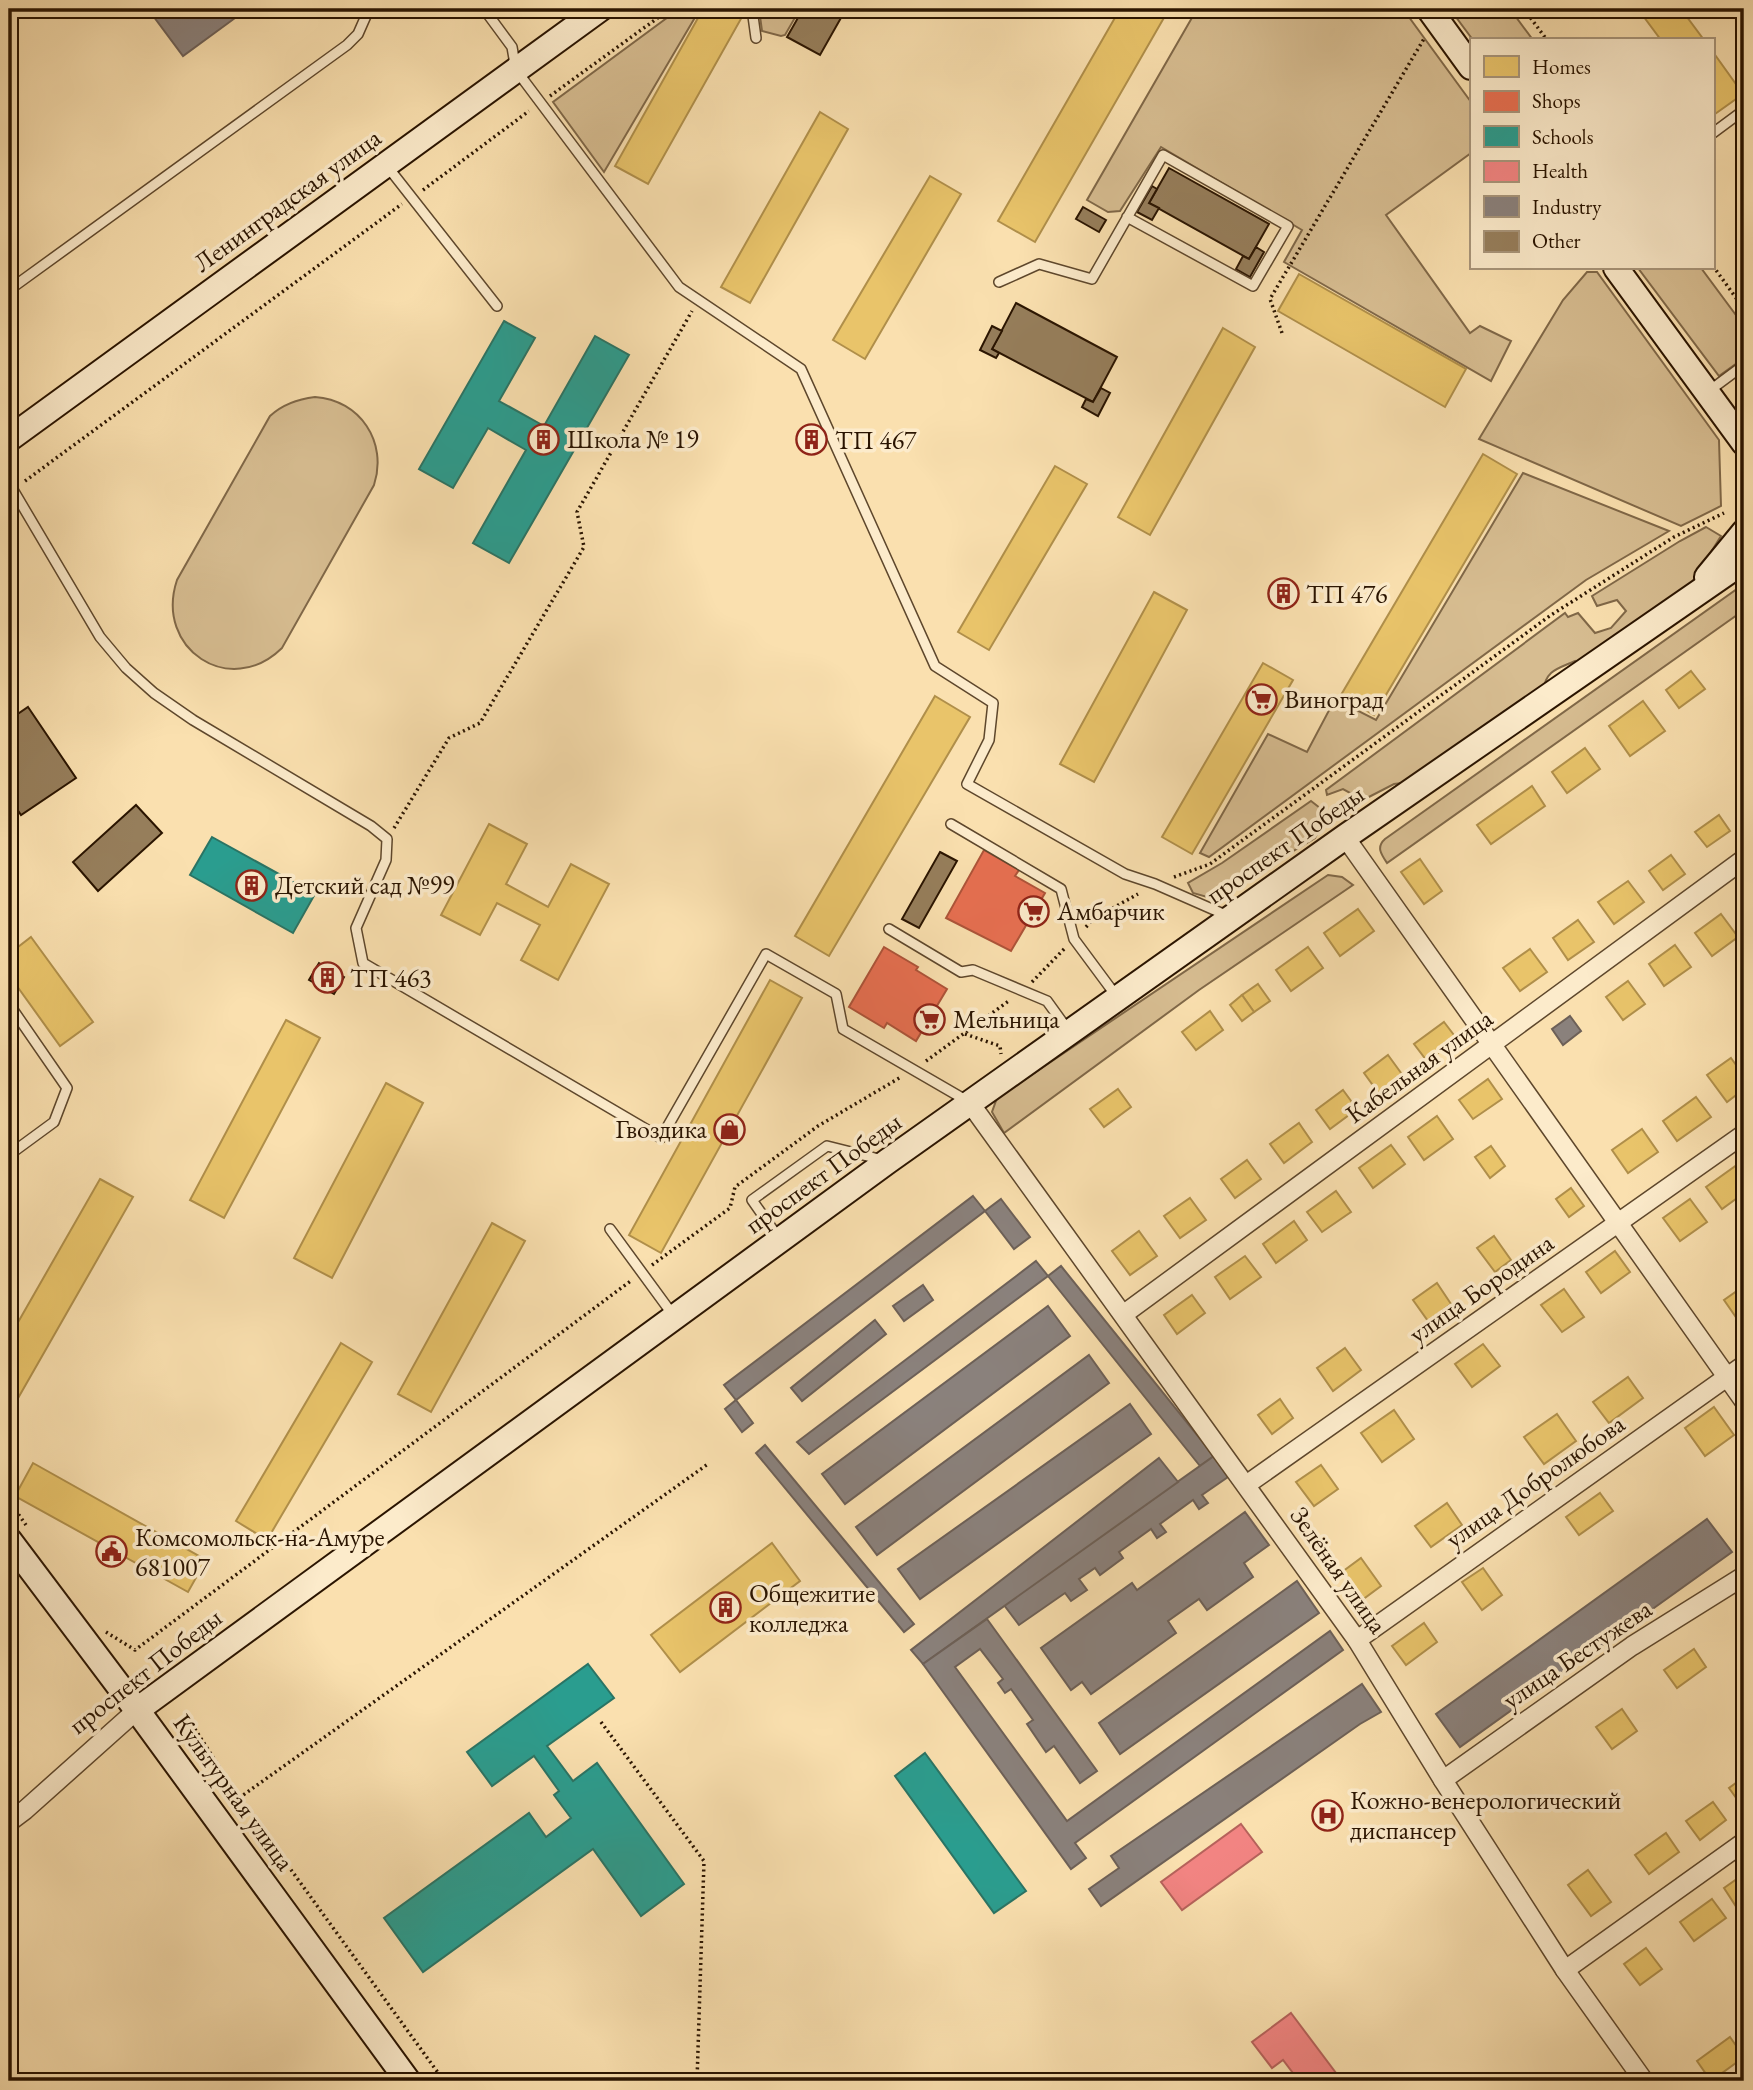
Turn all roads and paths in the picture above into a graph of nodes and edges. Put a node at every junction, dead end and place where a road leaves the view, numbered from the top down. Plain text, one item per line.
1 (369, 9) edge
2 (484, 9) edge
3 (600, 9) edge
4 (670, 9) edge
5 (752, 9) edge
6 (1524, 9) edge
7 (1433, 13) edge
8 (756, 38) dead end
9 (1546, 38) edge
10 (1470, 65) edge
11 (516, 70) junction
12 (540, 104) junction
13 (1744, 110) edge
14 (1714, 132) edge
15 (386, 165) junction
16 (412, 198) junction
17 (1127, 217) junction
18 (1714, 267) edge
19 (1617, 270) edge
20 (999, 282) dead end
21 (9, 290) edge
22 (698, 300) junction
23 (497, 306) dead end
24 (1744, 309) edge
25 (1282, 333) dead end
26 (1744, 365) edge
27 (1707, 392) junction
28 (9, 439) edge
29 (1744, 443) edge
30 (11, 486) edge
31 (1744, 532) edge
32 (1744, 561) edge
33 (1691, 597) junction
34 (951, 824) dead end
35 (1345, 837) junction
36 (387, 839) junction
37 (1744, 859) edge
38 (1232, 918) junction
39 (889, 929) dead end
40 (1118, 999) junction
41 (9, 1004) edge
42 (964, 1034) dead end
43 (1070, 1034) junction
44 (1493, 1044) junction
45 (1002, 1056) dead end
46 (970, 1103) junction
47 (1744, 1134) edge
48 (9, 1155) edge
49 (888, 1161) junction
50 (1620, 1223) junction
51 (610, 1229) dead end
52 (780, 1240) junction
53 (1124, 1314) junction
54 (674, 1317) junction
55 (1744, 1365) edge
56 (1727, 1377) junction
57 (1744, 1401) edge
58 (708, 1464) dead end
59 (1246, 1485) junction
60 (9, 1540) edge
61 (1744, 1576) edge
62 (1357, 1640) junction
63 (137, 1710) junction
64 (186, 1715) dead end
65 (601, 1722) dead end
66 (1443, 1780) junction
67 (239, 1798) junction
68 (9, 1822) edge
69 (1744, 1842) edge
70 (1566, 1970) junction
71 (408, 2081) edge
72 (444, 2081) edge
73 (697, 2081) edge
74 (1644, 2081) edge

1 - 21 lane
2 - 11 lane
3 - 11 street, Ленинградская улица
4 - 12 path
5 - 8 lane
6 - 9 path
7 - 10 street
7 - 25 path
11 - 12 lane
11 - 15 street, Ленинградская улица
12 - 16 path
12 - 22 lane
13 - 14 lane
15 - 16 lane
15 - 28 street, Ленинградская улица
16 - 23 lane
16 - 30 path
17 - 17 lane
17 - 20 lane
18 - 24 path
19 - 27 street
22 - 36 path
22 - 38 lane
26 - 27 lane
27 - 29 street
30 - 36 lane
31 - 33 street, проспект Победы
32 - 33 street, проспект Победы
33 - 35 street, проспект Победы
34 - 40 lane
35 - 38 street, проспект Победы
35 - 44 street
36 - 46 lane
37 - 44 street, Кабельная улица
38 - 40 street, проспект Победы
39 - 43 lane
40 - 43 street, проспект Победы
41 - 48 lane
42 - 45 path
43 - 46 street, проспект Победы
44 - 50 street
44 - 53 street, Кабельная улица
46 - 49 street, проспект Победы
46 - 53 street, Зелёная улица
47 - 50 street, улица Бородина
49 - 52 street, проспект Победы
49 - 52 lane
50 - 56 street
50 - 59 street, улица Бородина
51 - 54 lane
52 - 54 street, проспект Победы
53 - 59 street, Зелёная улица
54 - 63 street, проспект Победы
55 - 56 street, улица Добролюбова
56 - 57 street
56 - 62 street, улица Добролюбова
58 - 67 path
59 - 62 street, Зелёная улица
60 - 63 street, Культурная улица
61 - 66 street, улица Бестужева
62 - 66 street, Зелёная улица
63 - 68 street, проспект Победы
63 - 71 street, Культурная улица
64 - 67 path
65 - 73 path
66 - 70 street, Зелёная улица
67 - 72 path
69 - 70 street
70 - 74 street, Зелёная улица

